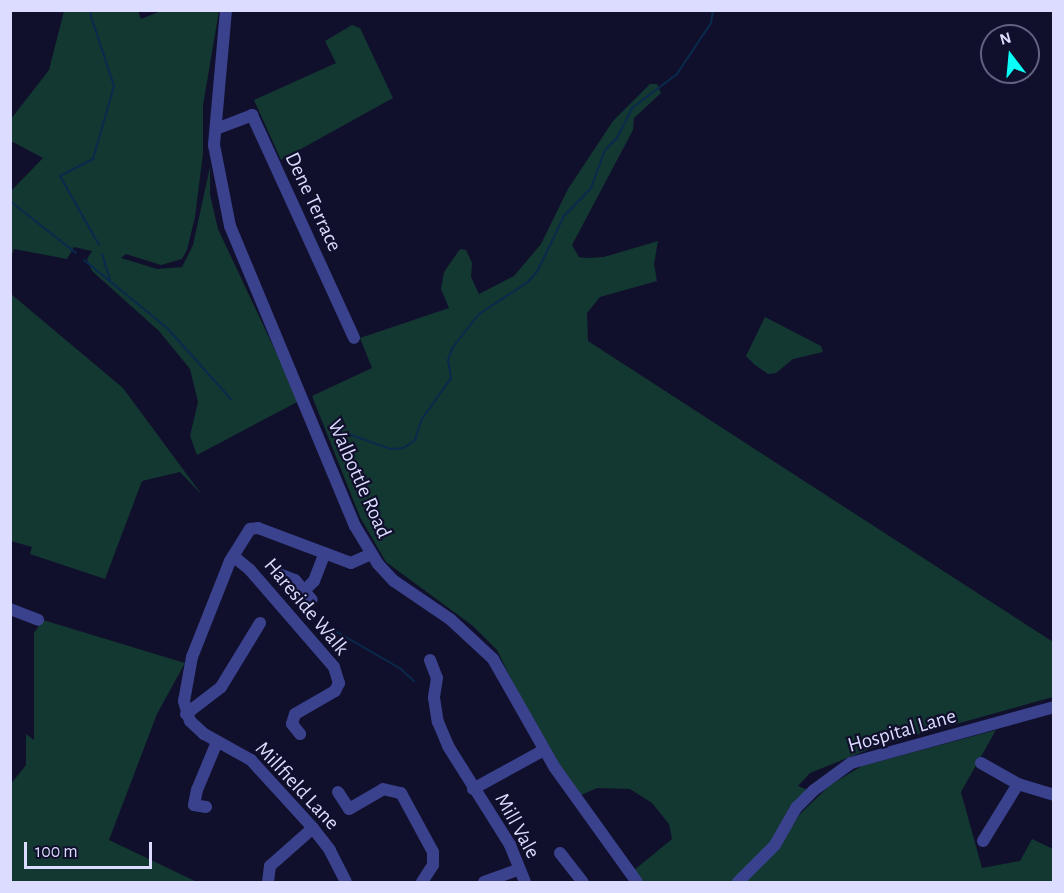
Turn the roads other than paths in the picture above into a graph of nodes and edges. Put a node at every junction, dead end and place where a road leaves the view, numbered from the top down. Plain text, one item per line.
1 (226, 10) edge
2 (216, 129) junction
3 (354, 339) dead end
4 (325, 553) junction
5 (371, 554) junction
6 (233, 556) junction
7 (279, 574) dead end
8 (10, 609) edge
9 (38, 620) dead end
10 (260, 623) dead end
11 (430, 660) dead end
12 (1053, 707) edge
13 (186, 714) junction
14 (300, 734) dead end
15 (217, 742) junction
16 (544, 750) junction
17 (981, 763) dead end
18 (1018, 784) junction
19 (473, 789) junction
20 (338, 792) dead end
21 (1053, 795) edge
22 (206, 807) dead end
23 (313, 828) junction
24 (983, 841) dead end
25 (561, 854) dead end
26 (519, 869) junction
27 (268, 882) edge
28 (346, 882) edge
29 (422, 882) edge
30 (484, 882) edge
31 (525, 882) edge
32 (583, 882) edge
33 (637, 882) edge
34 (738, 882) edge

1 - 2 street, Walbottle Road
2 - 3 street, Dene Terrace
2 - 5 street, Walbottle Road
4 - 5 street
4 - 6 street
4 - 7 street
5 - 16 street, Walbottle Road
6 - 13 street
6 - 14 street, Hareside Walk
8 - 9 street
10 - 13 street
11 - 19 street, Mill Vale
12 - 34 street, Hospital Lane
13 - 15 street, Millfield Lane
15 - 22 street
15 - 23 street, Millfield Lane
16 - 19 street, Mill Vale
16 - 33 street, Walbottle Road
17 - 18 street
18 - 21 street
18 - 24 street
19 - 26 street, Mill Vale
20 - 29 street
23 - 27 street
23 - 28 street, Millfield Lane
25 - 32 street
26 - 30 street
26 - 31 street, Mill Vale

